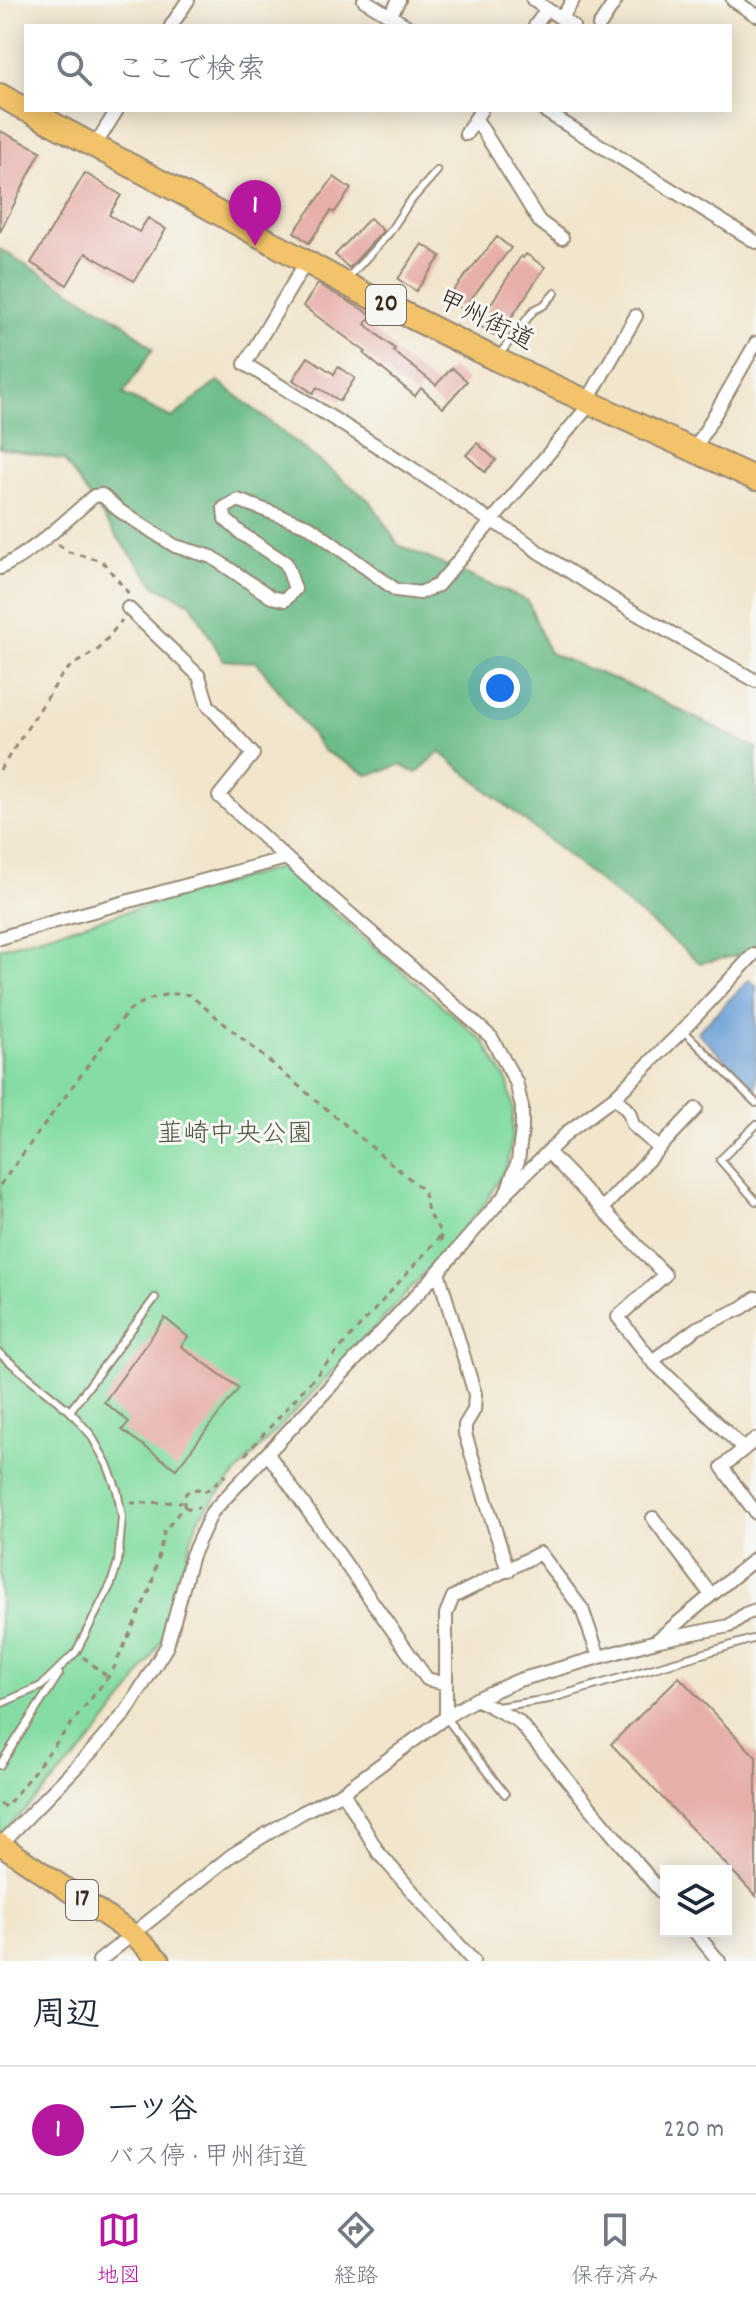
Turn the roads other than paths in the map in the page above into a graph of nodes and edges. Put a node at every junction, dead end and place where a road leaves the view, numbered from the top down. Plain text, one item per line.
1 (188, 0) edge
2 (364, 0) edge
3 (399, 0) edge
4 (533, 0) edge
5 (573, 0) edge
6 (616, 0) edge
7 (733, 0) edge
8 (547, 9) junction
9 (756, 15) edge
10 (390, 16) junction
11 (567, 22) edge
12 (172, 24) edge
13 (404, 24) edge
14 (536, 24) edge
15 (602, 24) edge
16 (0, 95) edge
17 (24, 109) edge
18 (30, 112) edge
19 (116, 112) edge
20 (546, 112) edge
21 (478, 115) edge
22 (466, 134) dead end
23 (94, 147) junction
24 (437, 171) dead end
25 (562, 238) dead end
26 (756, 242) edge
27 (306, 262) junction
28 (344, 283) junction
29 (555, 293) dead end
30 (636, 316) dead end
31 (756, 343) edge
32 (495, 359) junction
33 (591, 403) junction
34 (693, 452) junction
35 (756, 479) edge
36 (491, 521) junction
37 (0, 568) edge
38 (128, 608) road end
39 (756, 681) edge
40 (271, 843) junction
41 (286, 858) junction
42 (260, 864) junction
43 (0, 938) edge
44 (753, 955) dead end
45 (683, 1030) junction
46 (615, 1097) junction
47 (756, 1103) edge
48 (696, 1109) dead end
49 (756, 1125) edge
50 (659, 1148) junction
51 (548, 1152) junction
52 (506, 1194) junction
53 (756, 1201) edge
54 (602, 1209) junction
55 (438, 1272) junction
56 (155, 1298) dead end
57 (756, 1298) edge
58 (0, 1354) edge
59 (652, 1361) junction
60 (70, 1411) junction
61 (756, 1439) edge
62 (744, 1449) junction
63 (268, 1454) junction
64 (756, 1513) edge
65 (653, 1518) dead end
66 (756, 1558) edge
67 (508, 1571) junction
68 (711, 1595) junction
69 (756, 1610) edge
70 (756, 1638) edge
71 (656, 1641) junction
72 (599, 1657) junction
73 (65, 1665) junction
74 (446, 1684) junction
75 (476, 1699) junction
76 (0, 1704) edge
77 (493, 1708) junction
78 (446, 1717) junction
79 (0, 1765) edge
80 (343, 1792) junction
81 (505, 1794) dead end
82 (0, 1844) edge
83 (660, 1891) edge
84 (134, 1935) junction
85 (699, 1937) edge
86 (99, 1961) edge
87 (160, 1961) edge
88 (473, 1961) edge
89 (719, 1961) edge

1 - 12 street
2 - 10 street
3 - 10 street
4 - 8 street
5 - 11 street
6 - 15 street
7 - 9 street
8 - 11 street
8 - 14 street
10 - 13 street
16 - 17 highway, 甲州街道 / 20
18 - 23 highway, 甲州街道 / 20
19 - 23 street
20 - 26 street
21 - 22 street
21 - 25 street
23 - 27 highway, 甲州街道 / 20
24 - 28 lane
27 - 28 highway, 甲州街道 / 20
27 - 36 street
28 - 32 highway, 甲州街道 / 20
29 - 32 lane
30 - 33 street
31 - 34 street
32 - 33 highway, 甲州街道 / 20
33 - 34 highway, 甲州街道 / 20
33 - 36 street
34 - 35 highway, 甲州街道 / 20
36 - 37 street
36 - 39 street
38 - 40 street
40 - 41 street
40 - 42 street
41 - 42 street
41 - 52 street
42 - 43 street
44 - 45 street
45 - 46 street
45 - 47 lane
46 - 50 street
46 - 51 street
48 - 50 street
49 - 53 lane
50 - 54 street
51 - 52 street
51 - 54 street
52 - 55 street
54 - 59 street
55 - 63 street
55 - 67 street
56 - 60 lane
57 - 59 street
58 - 60 lane
59 - 62 street
60 - 73 lane
61 - 62 street
62 - 64 street
63 - 74 street
63 - 82 street
65 - 68 street
66 - 68 street
67 - 72 street
67 - 74 street
68 - 71 street
69 - 71 street
70 - 77 lane
71 - 72 street
72 - 75 street
73 - 76 lane
73 - 79 lane
74 - 78 street
75 - 77 street
75 - 78 street
77 - 83 street
78 - 80 street
78 - 81 lane
80 - 84 street
80 - 88 street
82 - 84 main road, 17
84 - 86 street
84 - 87 main road, 17
85 - 89 street

